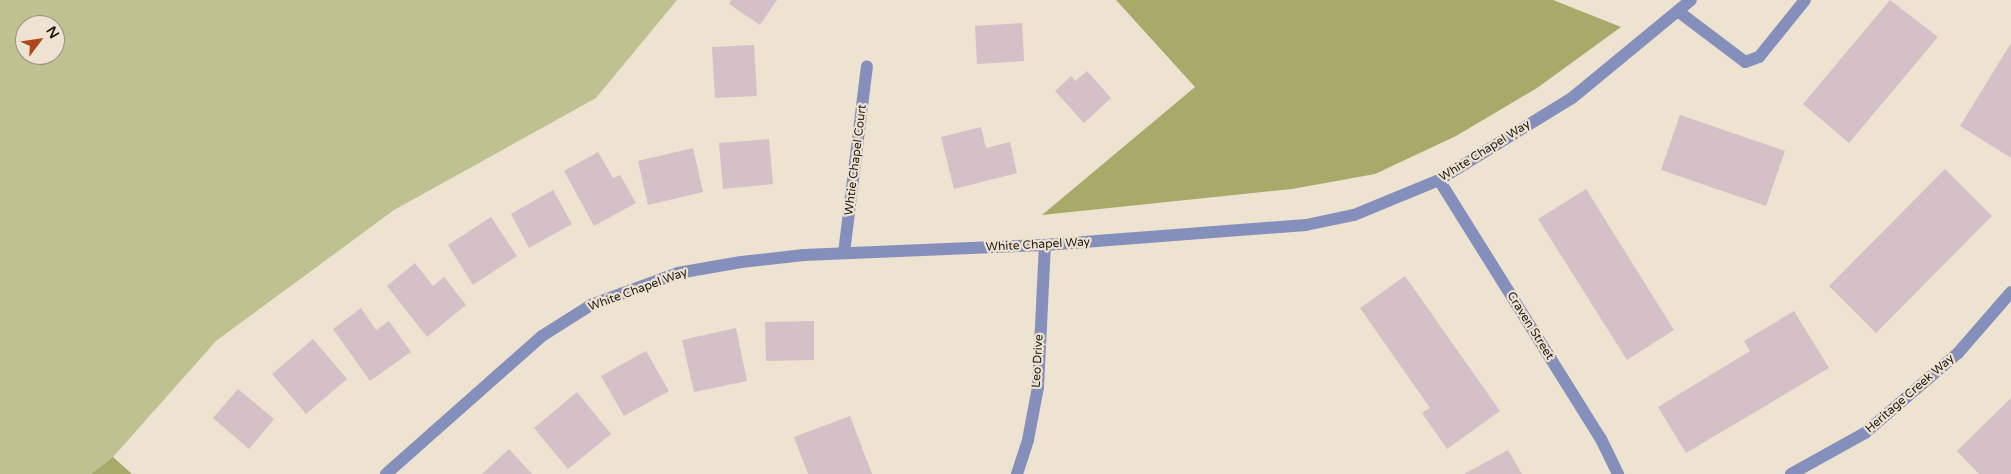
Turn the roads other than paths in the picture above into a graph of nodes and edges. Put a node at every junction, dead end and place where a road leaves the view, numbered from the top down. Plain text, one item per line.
1 (1690, 0) edge
2 (1804, 0) edge
3 (1679, 12) junction
4 (867, 66) dead end
5 (1440, 180) junction
6 (1045, 245) junction
7 (844, 253) junction
8 (2011, 292) edge
9 (386, 474) edge
10 (1017, 474) edge
11 (1618, 474) edge
12 (1791, 474) edge

1 - 3 street, White Chapel Way
2 - 3 street
3 - 5 street, White Chapel Way
4 - 7 street, Whtie Chapel Court
5 - 6 street, White Chapel Way
5 - 11 street, Craven Street
6 - 7 street, White Chapel Way
6 - 10 street, Leo Drive
7 - 9 street, White Chapel Way
8 - 12 street, Heritage Creek Way

